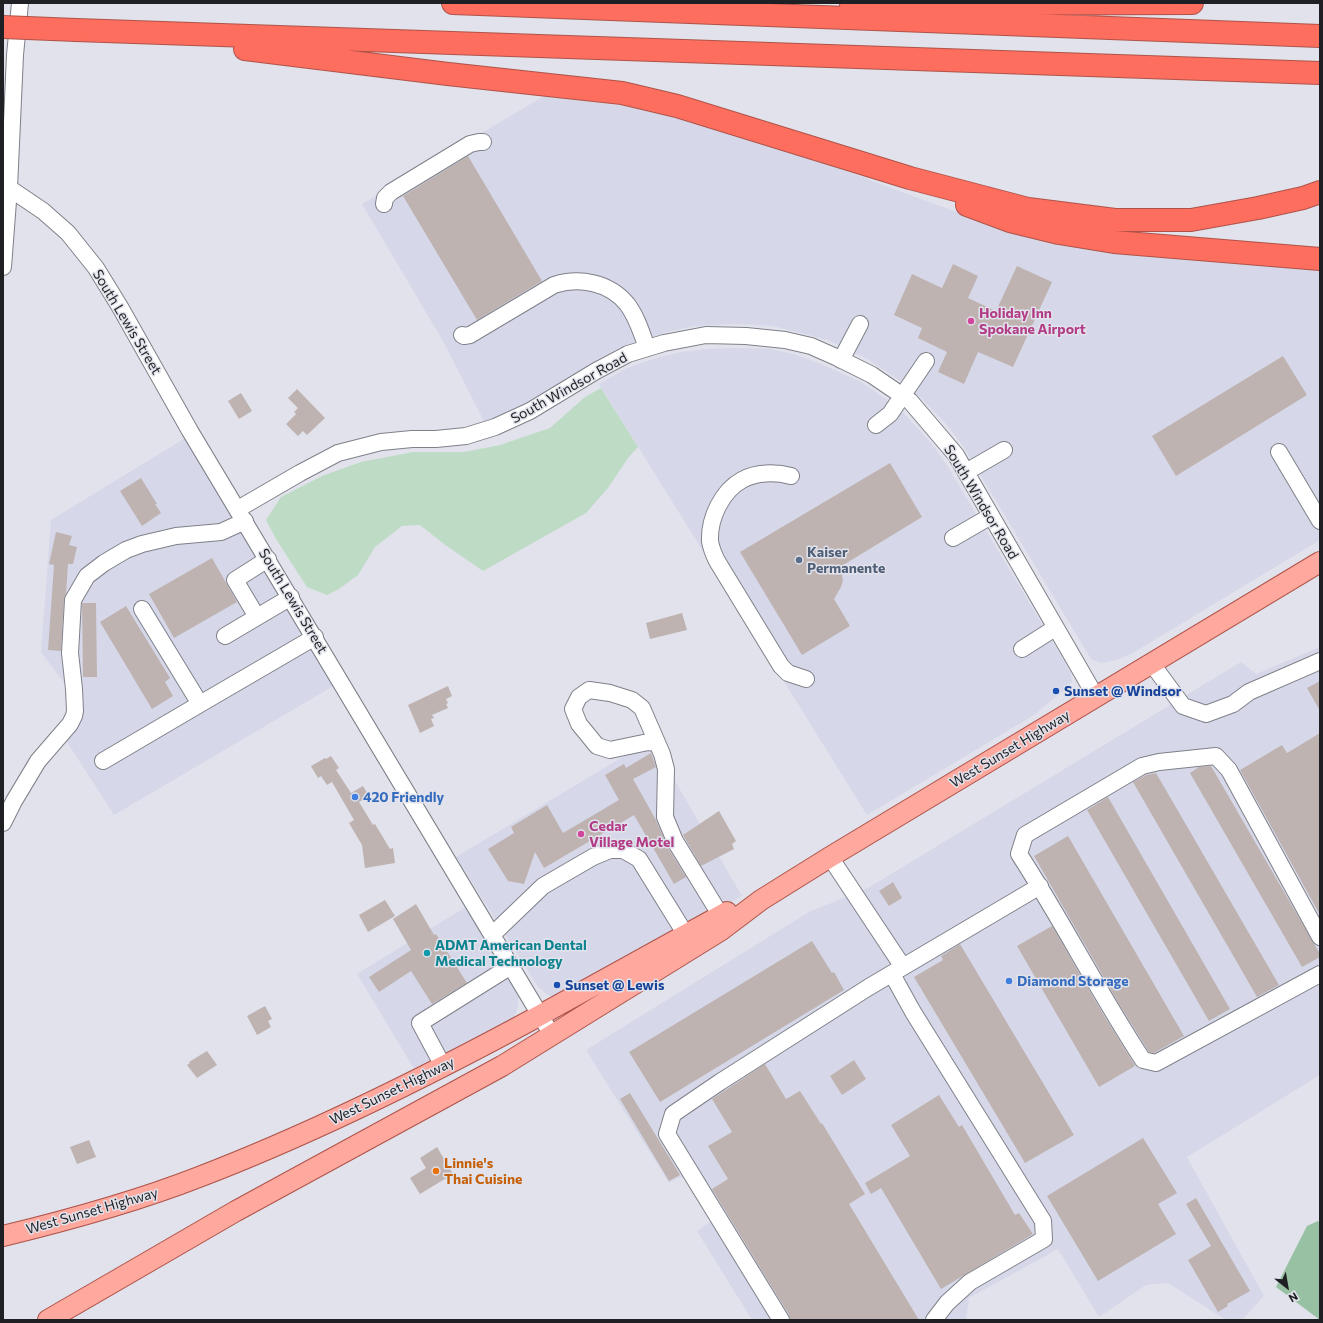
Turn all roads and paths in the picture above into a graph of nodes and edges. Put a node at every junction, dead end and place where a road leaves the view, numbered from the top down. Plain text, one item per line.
1 (20, 3) edge
2 (453, 3) edge
3 (1192, 3) edge
4 (593, 8) junction
5 (3, 27) edge
6 (156, 33) junction
7 (1320, 36) edge
8 (1320, 73) edge
9 (483, 142) dead end
10 (910, 178) junction
11 (9, 188) junction
12 (1320, 192) edge
13 (384, 204) dead end
14 (1320, 259) edge
15 (3, 267) edge
16 (860, 324) dead end
17 (462, 335) dead end
18 (647, 348) junction
19 (841, 360) junction
20 (926, 361) dead end
21 (903, 396) junction
22 (876, 425) dead end
23 (1004, 450) dead end
24 (1279, 452) dead end
25 (966, 472) junction
26 (791, 476) dead end
27 (242, 515) junction
28 (991, 516) junction
29 (1320, 521) edge
30 (953, 538) dead end
31 (268, 559) junction
32 (1320, 562) edge
33 (291, 597) junction
34 (142, 609) dead end
35 (257, 617) junction
36 (1055, 628) junction
37 (225, 636) dead end
38 (315, 638) junction
39 (1022, 649) dead end
40 (1320, 661) edge
41 (1152, 664) junction
42 (806, 680) dead end
43 (1096, 698) junction
44 (200, 704) junction
45 (657, 744) junction
46 (103, 761) dead end
47 (3, 823) edge
48 (830, 856) junction
49 (1040, 886) junction
50 (761, 900) junction
51 (721, 916) junction
52 (492, 935) junction
53 (686, 935) junction
54 (1320, 937) edge
55 (511, 966) junction
56 (897, 971) junction
57 (1320, 974) edge
58 (540, 1015) junction
59 (552, 1035) junction
60 (443, 1066) junction
61 (3, 1236) edge
62 (48, 1320) edge
63 (781, 1320) edge
64 (934, 1320) edge

1 - 11 street
2 - 4 highway
3 - 4 highway
4 - 7 highway
5 - 6 highway, bridge
6 - 8 highway
6 - 10 highway
9 - 13 street
10 - 12 highway
10 - 14 highway
11 - 15 street
11 - 27 street, South Lewis Street
16 - 19 street
17 - 18 street
18 - 19 street, South Windsor Road
18 - 27 street, South Windsor Road
19 - 21 street, South Windsor Road
20 - 21 street
21 - 22 street
21 - 25 street, South Windsor Road
23 - 25 street
24 - 29 street
25 - 28 street, South Windsor Road
26 - 42 street
27 - 31 street, South Lewis Street
27 - 47 street, South Windsor Road
28 - 30 street
28 - 36 street, South Windsor Road
31 - 33 street, South Lewis Street
31 - 35 street
32 - 41 main road, West Sunset Highway
33 - 35 street
33 - 38 street, South Lewis Street
34 - 44 street
35 - 37 street
36 - 39 street
36 - 43 street, South Windsor Road
38 - 44 street
38 - 52 street, South Lewis Street
40 - 41 street
41 - 43 main road, West Sunset Highway
43 - 48 main road, West Sunset Highway
44 - 46 street
45 - 45 street
45 - 51 street
48 - 50 main road, West Sunset Highway
48 - 56 street
49 - 54 street
49 - 56 street
49 - 57 street
50 - 51 main road, West Sunset Highway
50 - 59 main road, West Sunset Highway
51 - 53 main road, West Sunset Highway
52 - 53 street
52 - 55 street, South Lewis Street
53 - 58 main road, West Sunset Highway
55 - 58 street, South Lewis Street
55 - 60 street
56 - 63 street
56 - 64 street
58 - 59 street, South Lewis Street
58 - 60 main road, West Sunset Highway
59 - 62 main road, West Sunset Highway
60 - 61 main road, West Sunset Highway

